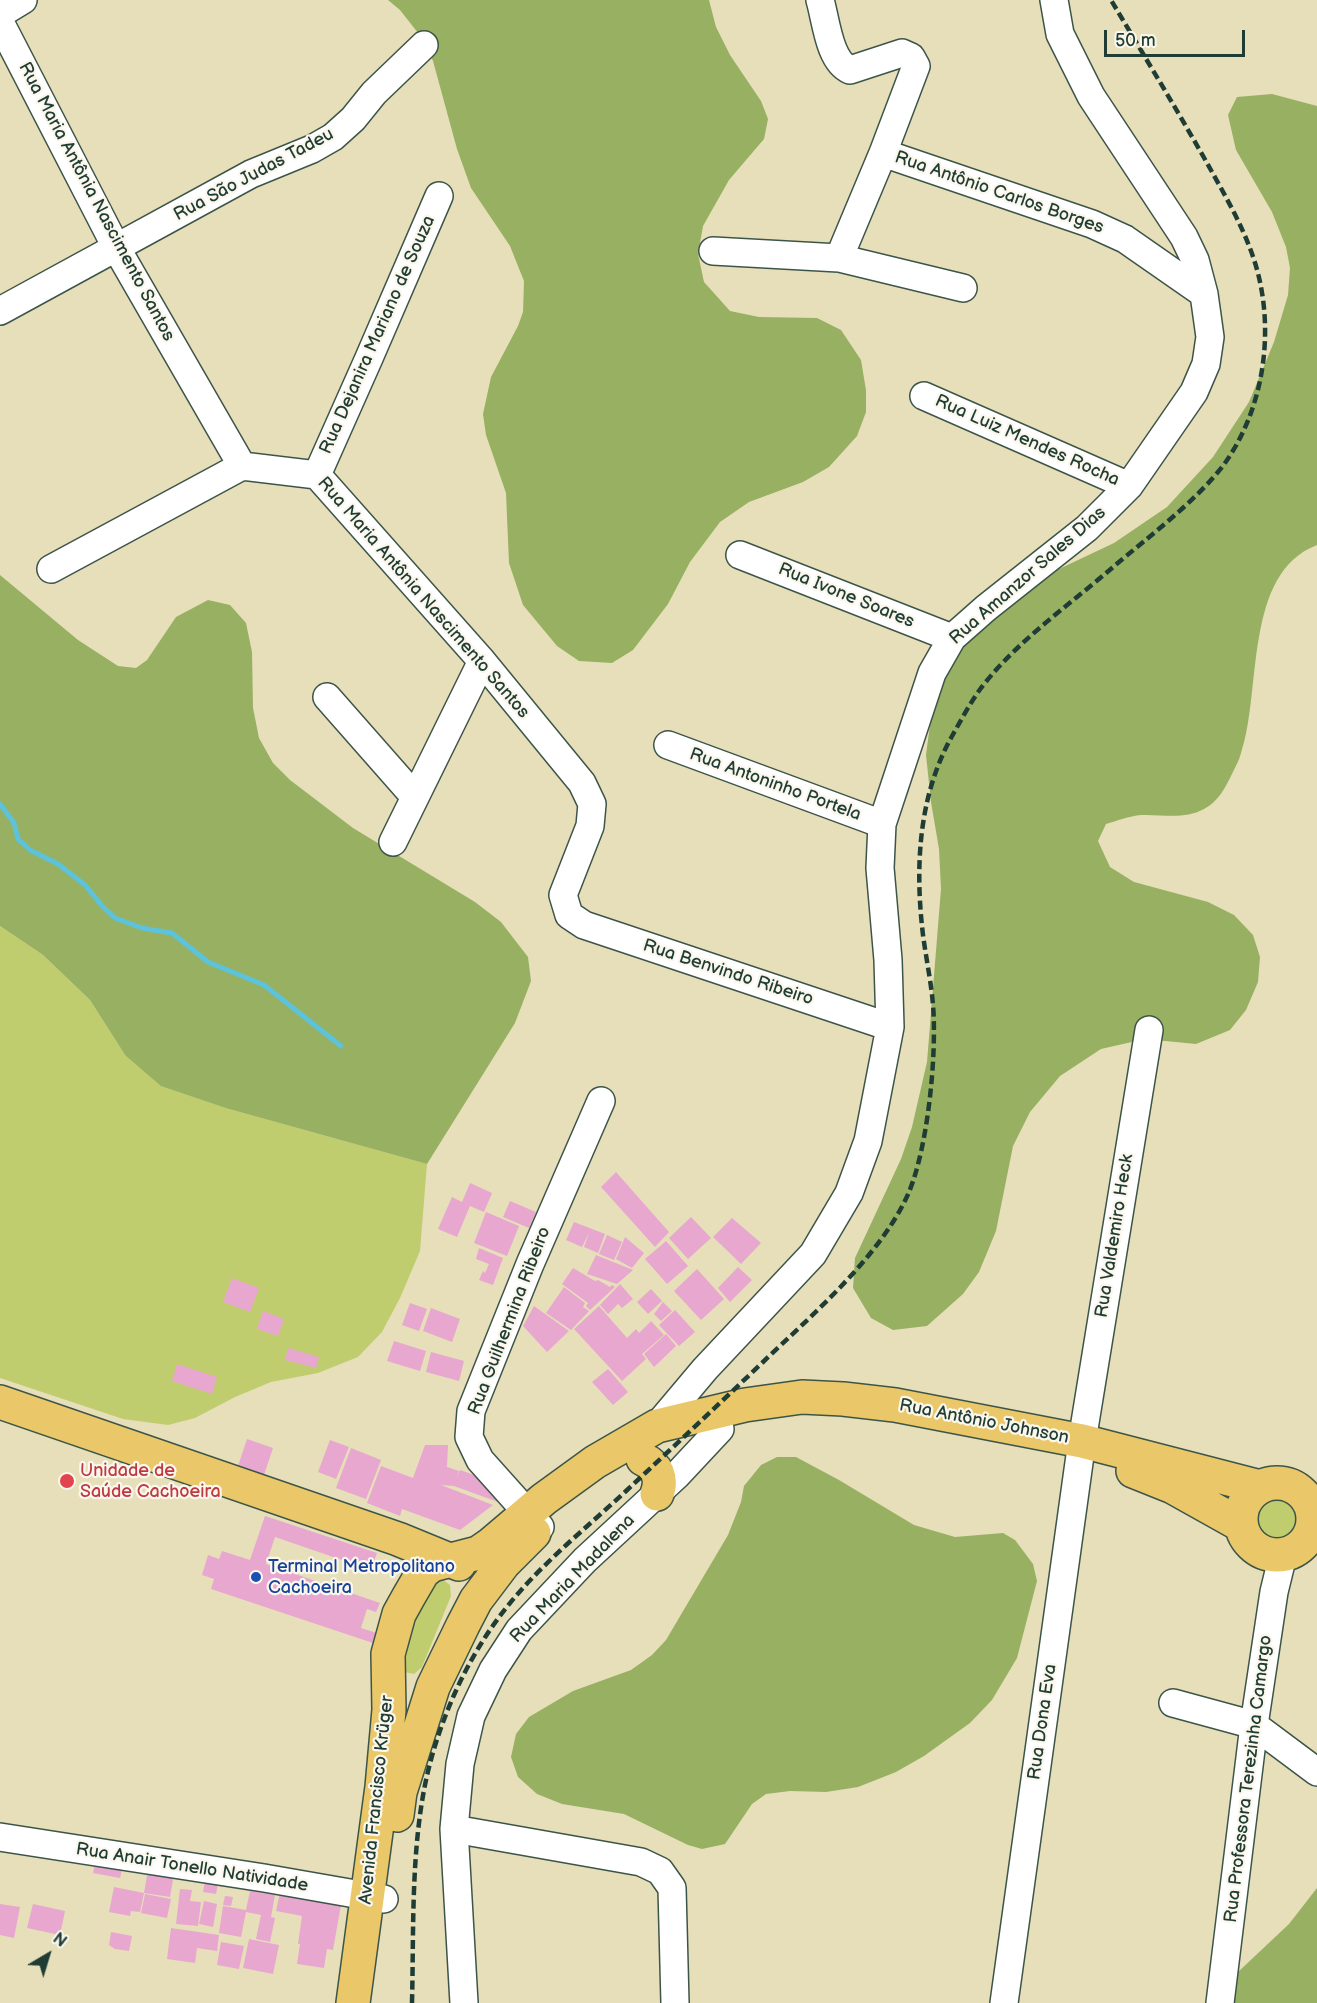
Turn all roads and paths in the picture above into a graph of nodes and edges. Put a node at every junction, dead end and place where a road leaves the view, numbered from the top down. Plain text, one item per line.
1 (23, 0) edge
2 (820, 0) edge
3 (1054, 0) edge
4 (0, 14) edge
5 (0, 22) edge
6 (424, 45) dead end
7 (883, 153) junction
8 (439, 196) dead end
9 (117, 249) junction
10 (713, 251) dead end
11 (839, 258) junction
12 (963, 288) dead end
13 (1204, 294) junction
14 (0, 311) edge
15 (924, 396) dead end
16 (242, 466) junction
17 (317, 475) junction
18 (1129, 486) junction
19 (740, 555) dead end
20 (51, 569) dead end
21 (952, 638) junction
22 (482, 661) junction
23 (327, 697) dead end
24 (668, 745) dead end
25 (415, 797) junction
26 (882, 824) junction
27 (393, 842) dead end
28 (569, 915) joint
29 (890, 1026) junction
30 (1149, 1030) dead end
31 (602, 1101) dead end
32 (705, 1369) junction
33 (0, 1402) edge
34 (708, 1425) junction
35 (657, 1426) junction
36 (1081, 1449) junction
37 (643, 1459) junction
38 (667, 1484) junction
39 (1260, 1487) junction
40 (1307, 1519) edge
41 (533, 1520) junction
42 (1241, 1525) junction
43 (438, 1567) junction
44 (476, 1600) junction
45 (388, 1670) junction
46 (433, 1687) junction
47 (1173, 1703) dead end
48 (1254, 1725) junction
49 (1317, 1772) edge
50 (454, 1829) junction
51 (0, 1837) edge
52 (376, 1898) junction
53 (353, 2003) edge
54 (370, 2003) edge
55 (464, 2003) edge
56 (675, 2003) edge
57 (1004, 2003) edge
58 (1220, 2003) edge

1 - 4 street
2 - 7 street, Rua Antônio Carlos Borges
3 - 13 street, Rua Amanzor Sales Dias
5 - 9 street, Rua Maria Antônia Nascimento Santos
6 - 9 street, Rua São Judas Tadeu
7 - 11 street, Rua Antônio Carlos Borges
7 - 13 street, Rua Antônio Carlos Borges
8 - 17 street, Rua Dejanira Mariano de Souza
9 - 14 street, Rua São Judas Tadeu
9 - 16 street, Rua Maria Antônia Nascimento Santos
10 - 11 street
11 - 12 street
13 - 18 street, Rua Amanzor Sales Dias
15 - 18 street, Rua Luiz Mendes Rocha
16 - 17 street, Rua Maria Antônia Nascimento Santos
16 - 20 street
17 - 22 street, Rua Maria Antônia Nascimento Santos
18 - 21 street, Rua Amanzor Sales Dias
19 - 21 street, Rua Ivone Soares
21 - 26 street, Rua Amanzor Sales Dias
22 - 25 street
22 - 28 street, Rua Maria Antônia Nascimento Santos
23 - 25 street
24 - 26 street, Rua Antoninho Portela
25 - 27 street
26 - 29 street, Rua Amanzor Sales Dias
28 - 29 street, Rua Benvindo Ribeiro
29 - 32 street, Rua Amanzor Sales Dias
30 - 36 street, Rua Valdemiro Heck
31 - 41 street, Rua Guilhermina Ribeiro
32 - 34 street
32 - 35 street, Rua Amanzor Sales Dias
33 - 43 main road
34 - 35 main road, Avenida Francisco Krüger
34 - 36 main road, Rua Antônio Johnson
34 - 37 main road, Avenida Francisco Krüger
34 - 38 street, Rua Maria Madalena
35 - 41 main road, Avenida Francisco Krüger
36 - 39 main road, Rua Antônio Johnson
36 - 42 main road, Rua Antônio Johnson
36 - 57 street, Rua Dona Eva
37 - 38 main road
37 - 41 main road, Avenida Francisco Krüger
38 - 50 street, Rua Maria Madalena
39 - 40 main road
39 - 42 main road
40 - 42 main road
40 - 48 street, Rua Professora Terezinha Camargo
41 - 43 main road, Avenida Francisco Krüger
41 - 44 main road, Avenida Francisco Krüger
43 - 44 main road
43 - 45 main road, Avenida Francisco Krüger
44 - 46 main road, Avenida Francisco Krüger
45 - 46 main road
45 - 52 main road, Avenida Francisco Krüger
46 - 52 main road, Avenida Francisco Krüger
47 - 48 street
48 - 49 street
48 - 58 street, Rua Professora Terezinha Camargo
50 - 55 street, Rua Maria Madalena
50 - 56 street
51 - 52 street, Rua Anair Tonello Natividade
52 - 53 main road, Avenida Francisco Krüger
52 - 54 main road, Avenida Francisco Krüger

